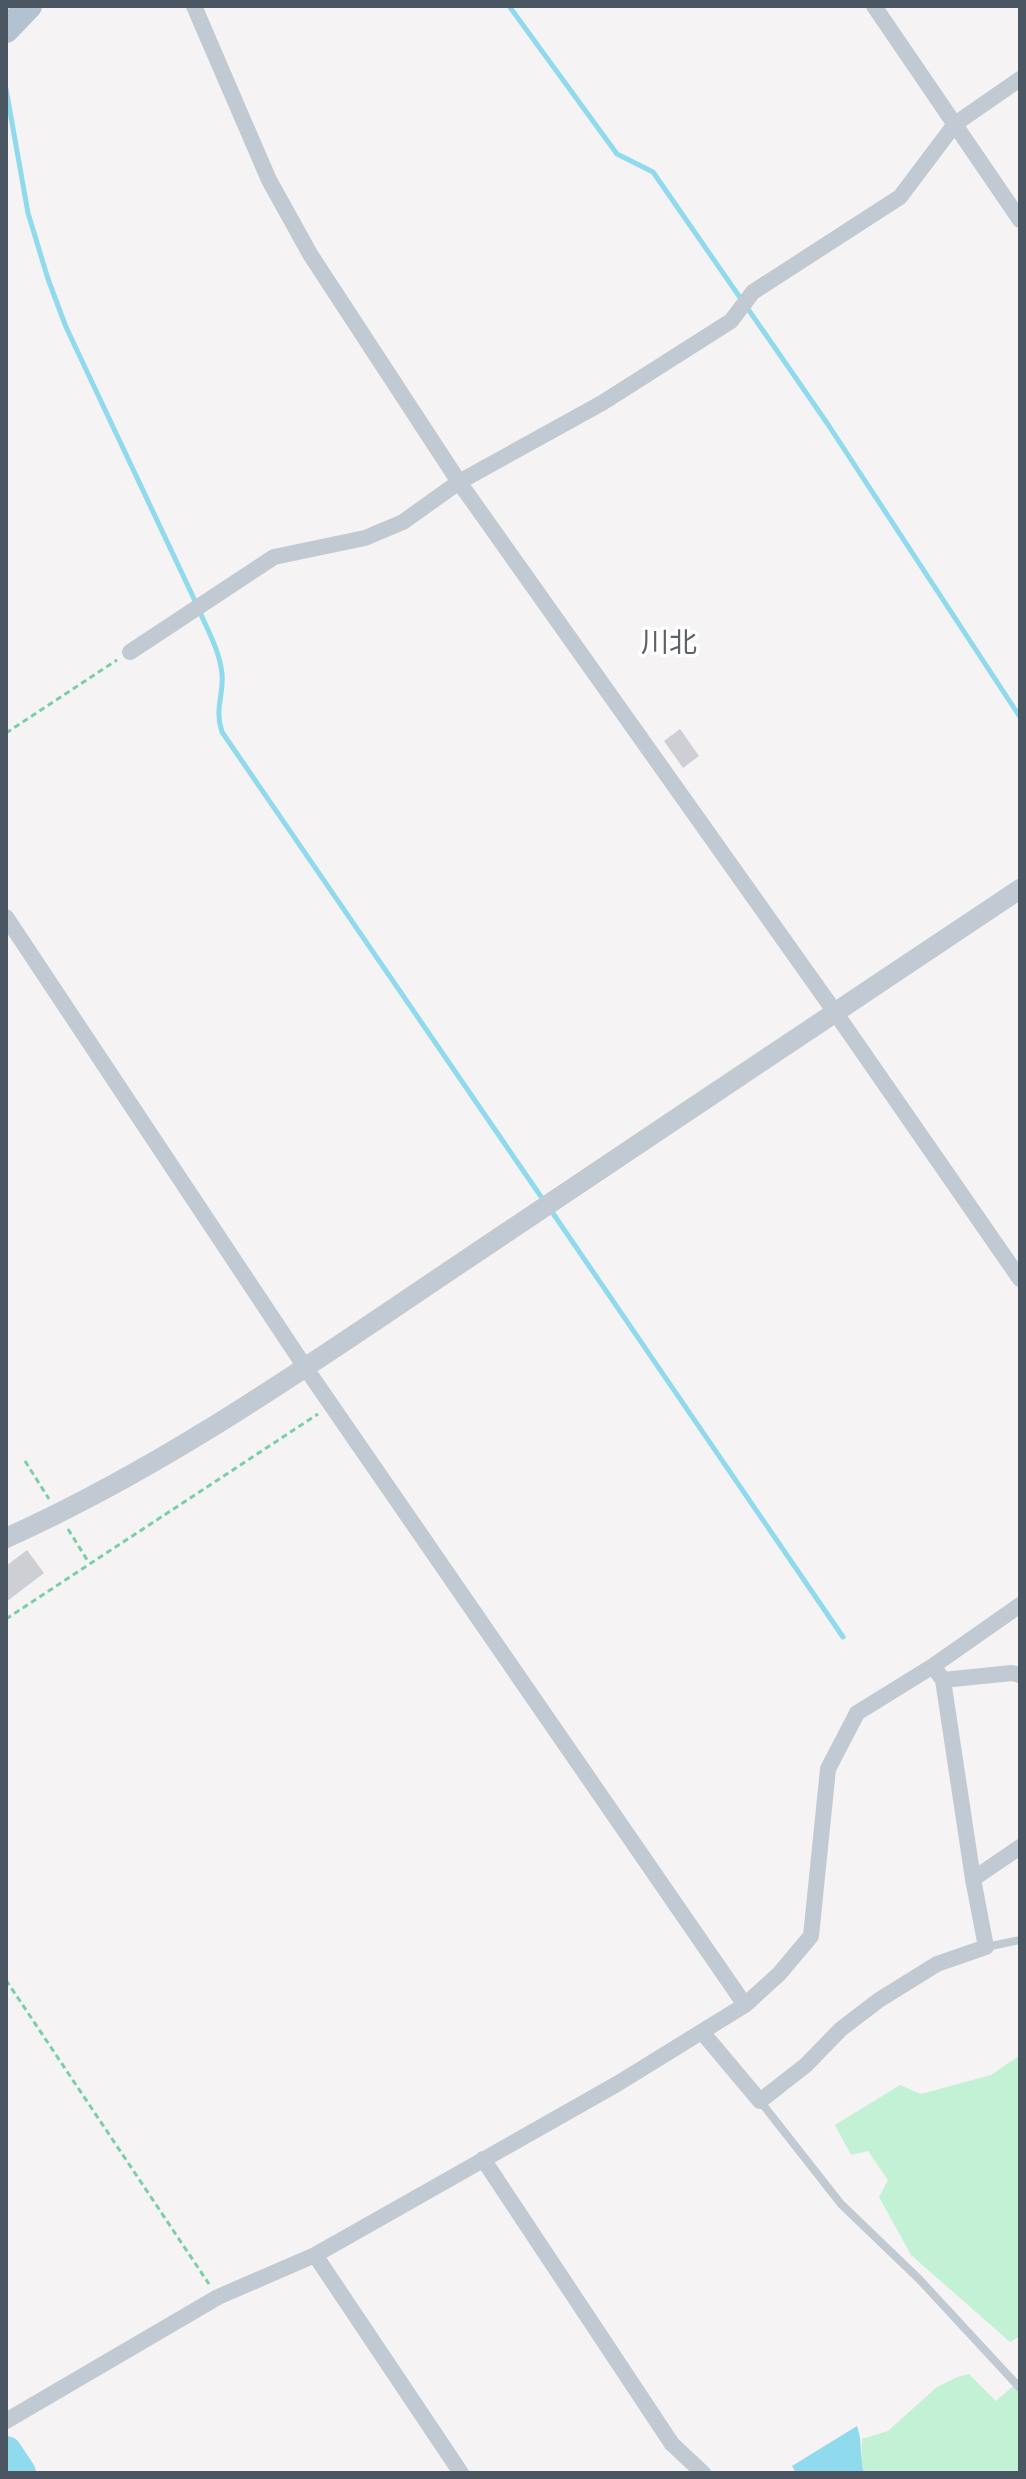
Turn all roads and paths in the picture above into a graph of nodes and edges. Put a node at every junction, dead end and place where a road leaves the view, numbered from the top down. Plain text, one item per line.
1 (29, 6) edge
2 (194, 6) edge
3 (874, 6) edge
4 (6, 30) edge
5 (1020, 79) edge
6 (955, 124) junction
7 (1020, 220) edge
8 (459, 482) junction
9 (130, 652) joint
10 (6, 733) edge
11 (1020, 889) edge
12 (6, 917) edge
13 (835, 1012) junction
14 (1020, 1279) edge
15 (305, 1367) junction
16 (331, 1405) junction
17 (6, 1538) edge
18 (1020, 1605) edge
19 (6, 1619) edge
20 (938, 1673) junction
21 (1020, 1675) edge
22 (1020, 1847) edge
23 (973, 1879) junction
24 (1020, 1940) edge
25 (986, 1947) junction
26 (6, 1980) edge
27 (745, 2005) junction
28 (702, 2032) junction
29 (760, 2101) junction
30 (483, 2159) junction
31 (315, 2255) junction
32 (218, 2297) junction
33 (1020, 2388) edge
34 (6, 2421) edge
35 (461, 2473) edge
36 (703, 2473) edge

1 - 4 main road
2 - 8 street
3 - 6 street
5 - 6 street
6 - 7 street
6 - 8 street
8 - 9 street
8 - 13 street
9 - 10 path
11 - 13 street
12 - 15 street
13 - 14 street
13 - 15 street
15 - 16 street
15 - 17 street
16 - 19 path
16 - 27 street
18 - 20 street
20 - 21 street
20 - 23 street
20 - 27 street
22 - 23 street
23 - 25 street
24 - 25 lane
25 - 29 street
26 - 32 path
27 - 28 street
28 - 29 street
28 - 30 street
29 - 33 lane
30 - 31 street
30 - 36 street
31 - 32 street
31 - 35 street
32 - 34 street

